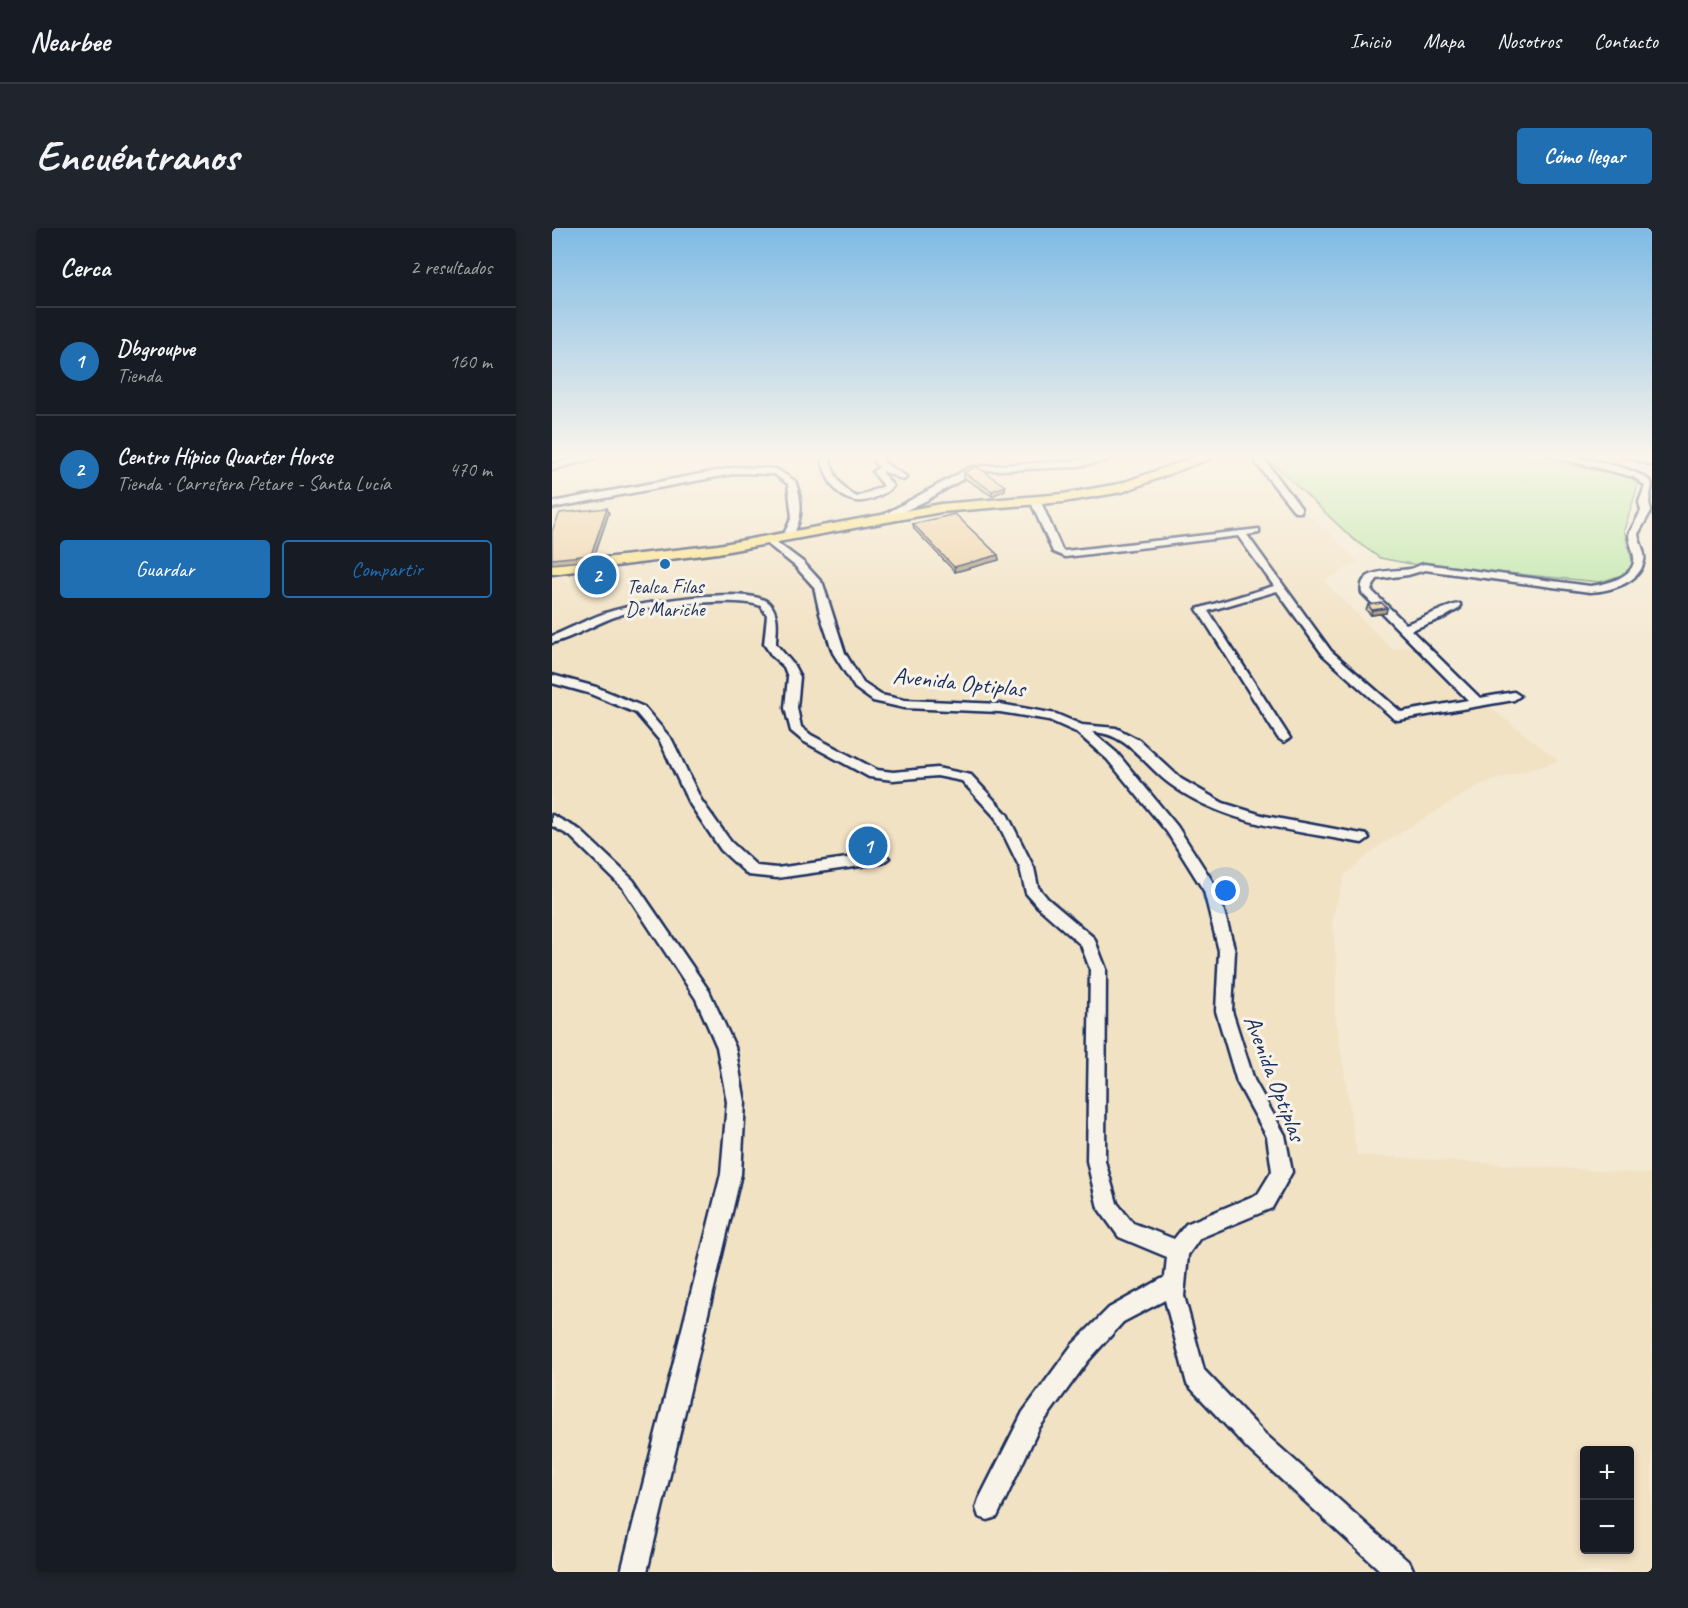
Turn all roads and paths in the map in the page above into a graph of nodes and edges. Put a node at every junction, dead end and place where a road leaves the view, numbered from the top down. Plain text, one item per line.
1 (797, 518) edge
2 (887, 518) edge
3 (1043, 518) edge
4 (1643, 518) edge
5 (880, 519) joint
6 (1256, 531) dead end
7 (1241, 533) junction
8 (788, 536) junction
9 (768, 540) junction
10 (552, 569) edge
11 (1280, 587) junction
12 (1456, 606) dead end
13 (1403, 629) junction
14 (552, 640) edge
15 (552, 679) edge
16 (1514, 696) dead end
17 (1477, 702) junction
18 (1080, 729) junction
19 (1284, 738) dead end
20 (552, 820) edge
21 (1362, 838) dead end
22 (882, 858) dead end
23 (1178, 1251) junction
24 (1175, 1283) junction
25 (988, 1508) dead end
26 (634, 1572) edge
27 (1401, 1572) edge

1 - 8 street
2 - 5 main road
3 - 7 street
4 - 13 street
5 - 8 main road
6 - 7 street
7 - 11 street
8 - 9 main road
9 - 10 main road
9 - 18 street, Avenida Optiplas
11 - 17 street
11 - 19 street
12 - 13 street
13 - 17 street
14 - 23 street
15 - 22 street
16 - 17 street
18 - 21 street
18 - 23 street, Avenida Optiplas
20 - 26 street
23 - 24 street
24 - 25 street
24 - 27 street

